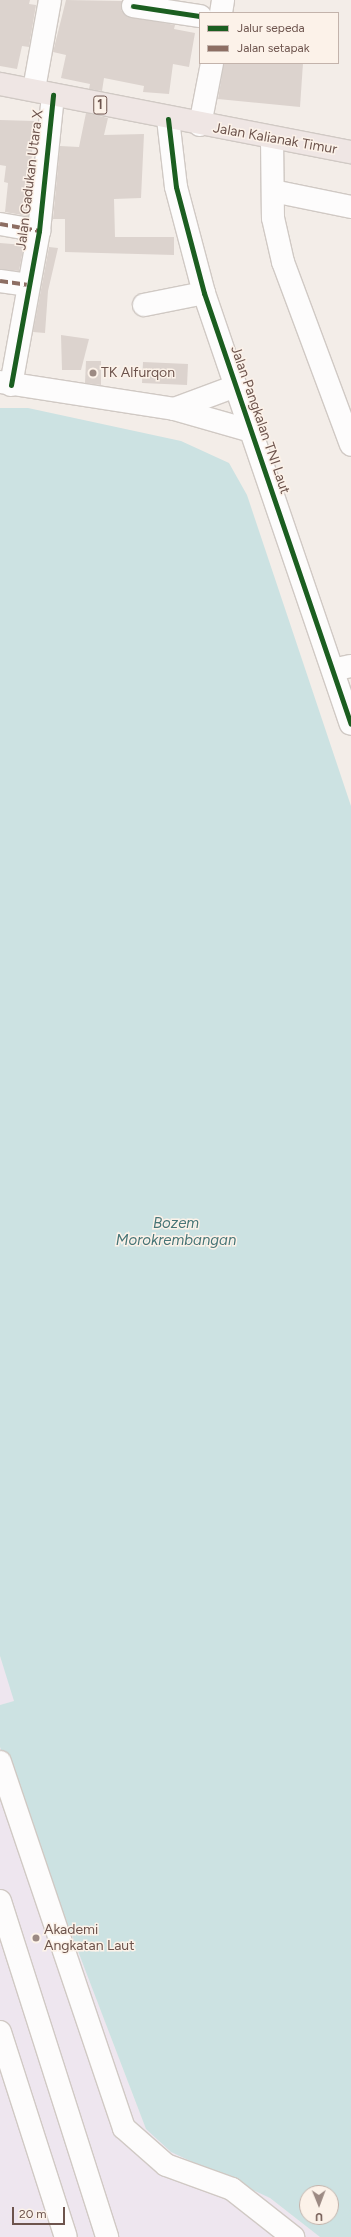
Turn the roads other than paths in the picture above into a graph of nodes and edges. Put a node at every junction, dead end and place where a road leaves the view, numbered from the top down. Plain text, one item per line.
1 (50, 0) edge
2 (223, 0) edge
3 (133, 6) dead end
4 (221, 12) edge
5 (199, 16) edge
6 (212, 64) edge
7 (0, 84) edge
8 (43, 92) junction
9 (168, 118) junction
10 (200, 125) junction
11 (272, 138) junction
12 (351, 152) edge
13 (273, 191) junction
14 (351, 207) edge
15 (0, 224) edge
16 (39, 231) junction
17 (0, 281) edge
18 (27, 285) junction
19 (204, 293) junction
20 (144, 305) dead end
21 (5, 384) edge
22 (236, 386) junction
23 (174, 409) junction
24 (251, 431) junction
25 (351, 445) edge
26 (342, 668) edge
27 (351, 724) edge
28 (0, 1762) edge
29 (0, 1901) edge
30 (0, 2032) edge
31 (66, 2237) edge
32 (107, 2237) edge
33 (293, 2237) edge

1 - 8 street, Jalan Gadukan Utara X
2 - 4 street
3 - 5 street
6 - 10 street
7 - 8 highway, 1
8 - 9 highway, 1
8 - 16 street, Jalan Gadukan Utara X
9 - 10 highway, 1
9 - 19 street, Jalan Pangkalan TNI Laut
10 - 11 highway, Jalan Kalianak Timur / 1
11 - 12 highway, Jalan Kalianak Timur / 1
11 - 13 street
13 - 14 street
13 - 25 street
15 - 16 street
16 - 18 street, Jalan Gadukan Utara X
17 - 18 street
18 - 21 street, Jalan Gadukan Utara X
19 - 20 street
19 - 22 street, Jalan Pangkalan TNI Laut
21 - 23 street
22 - 23 street
22 - 24 street, Jalan Pangkalan TNI Laut
23 - 24 street
24 - 26 street, Jalan Pangkalan TNI Laut
26 - 27 street, Jalan Pangkalan TNI Laut
28 - 33 street
29 - 32 street
30 - 31 street

